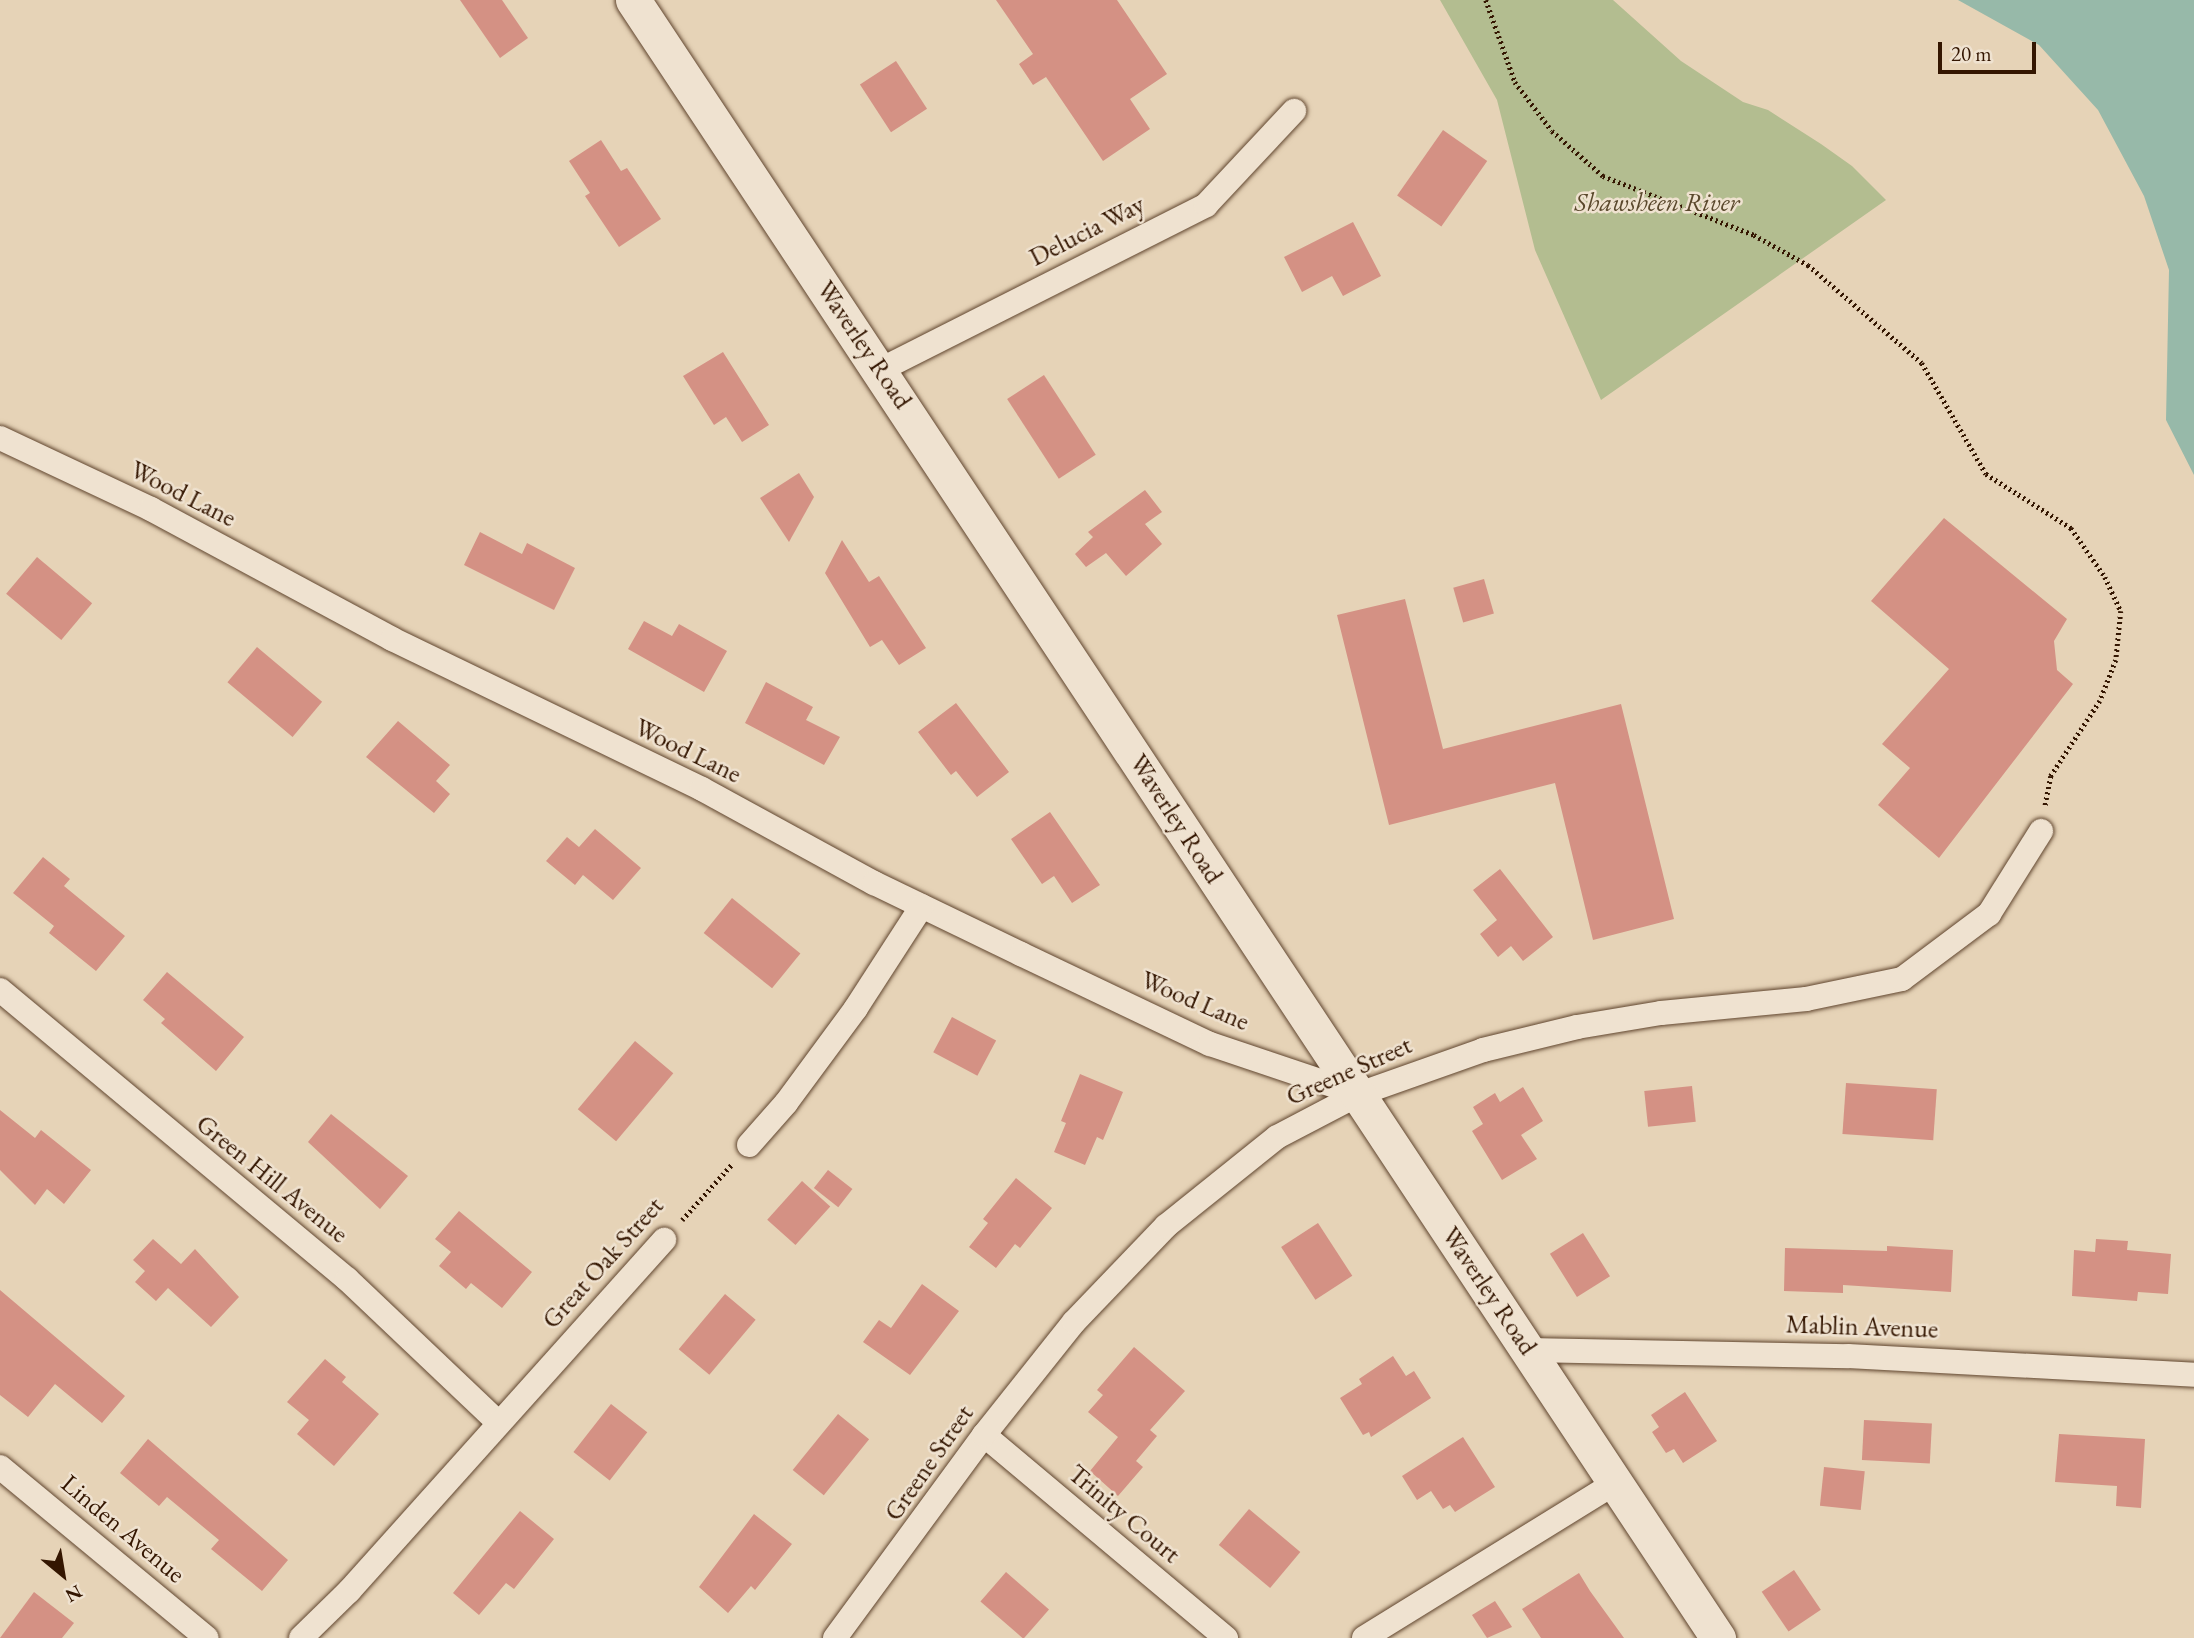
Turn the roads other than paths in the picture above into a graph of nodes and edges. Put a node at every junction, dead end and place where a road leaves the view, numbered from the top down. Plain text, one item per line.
1 (633, 0) edge
2 (1294, 111) dead end
3 (880, 370) junction
4 (0, 438) edge
5 (2041, 831) road end
6 (922, 906) junction
7 (0, 990) edge
8 (1359, 1094) junction
9 (749, 1145) road end
10 (664, 1240) road end
11 (1528, 1350) junction
12 (2194, 1375) edge
13 (499, 1423) junction
14 (984, 1435) junction
15 (0, 1467) edge
16 (1617, 1482) junction
17 (207, 1638) edge
18 (301, 1638) edge
19 (835, 1638) edge
20 (1226, 1638) edge
21 (1364, 1638) edge
22 (1718, 1638) edge

1 - 3 main road, Waverley Road
2 - 3 street, Delucia Way
3 - 8 main road, Waverley Road
4 - 6 street, Wood Lane
5 - 8 street, Greene Street
6 - 8 street, Wood Lane
6 - 9 street
7 - 13 street, Green Hill Avenue
8 - 11 main road, Waverley Road
8 - 14 street, Greene Street
10 - 13 street, Great Oak Street
11 - 12 street, Mablin Avenue
11 - 16 main road, Waverley Road
13 - 18 street, Great Oak Street
14 - 19 street, Greene Street
14 - 20 street, Trinity Court
15 - 17 street, Linden Avenue
16 - 21 street
16 - 22 main road, Waverley Road

